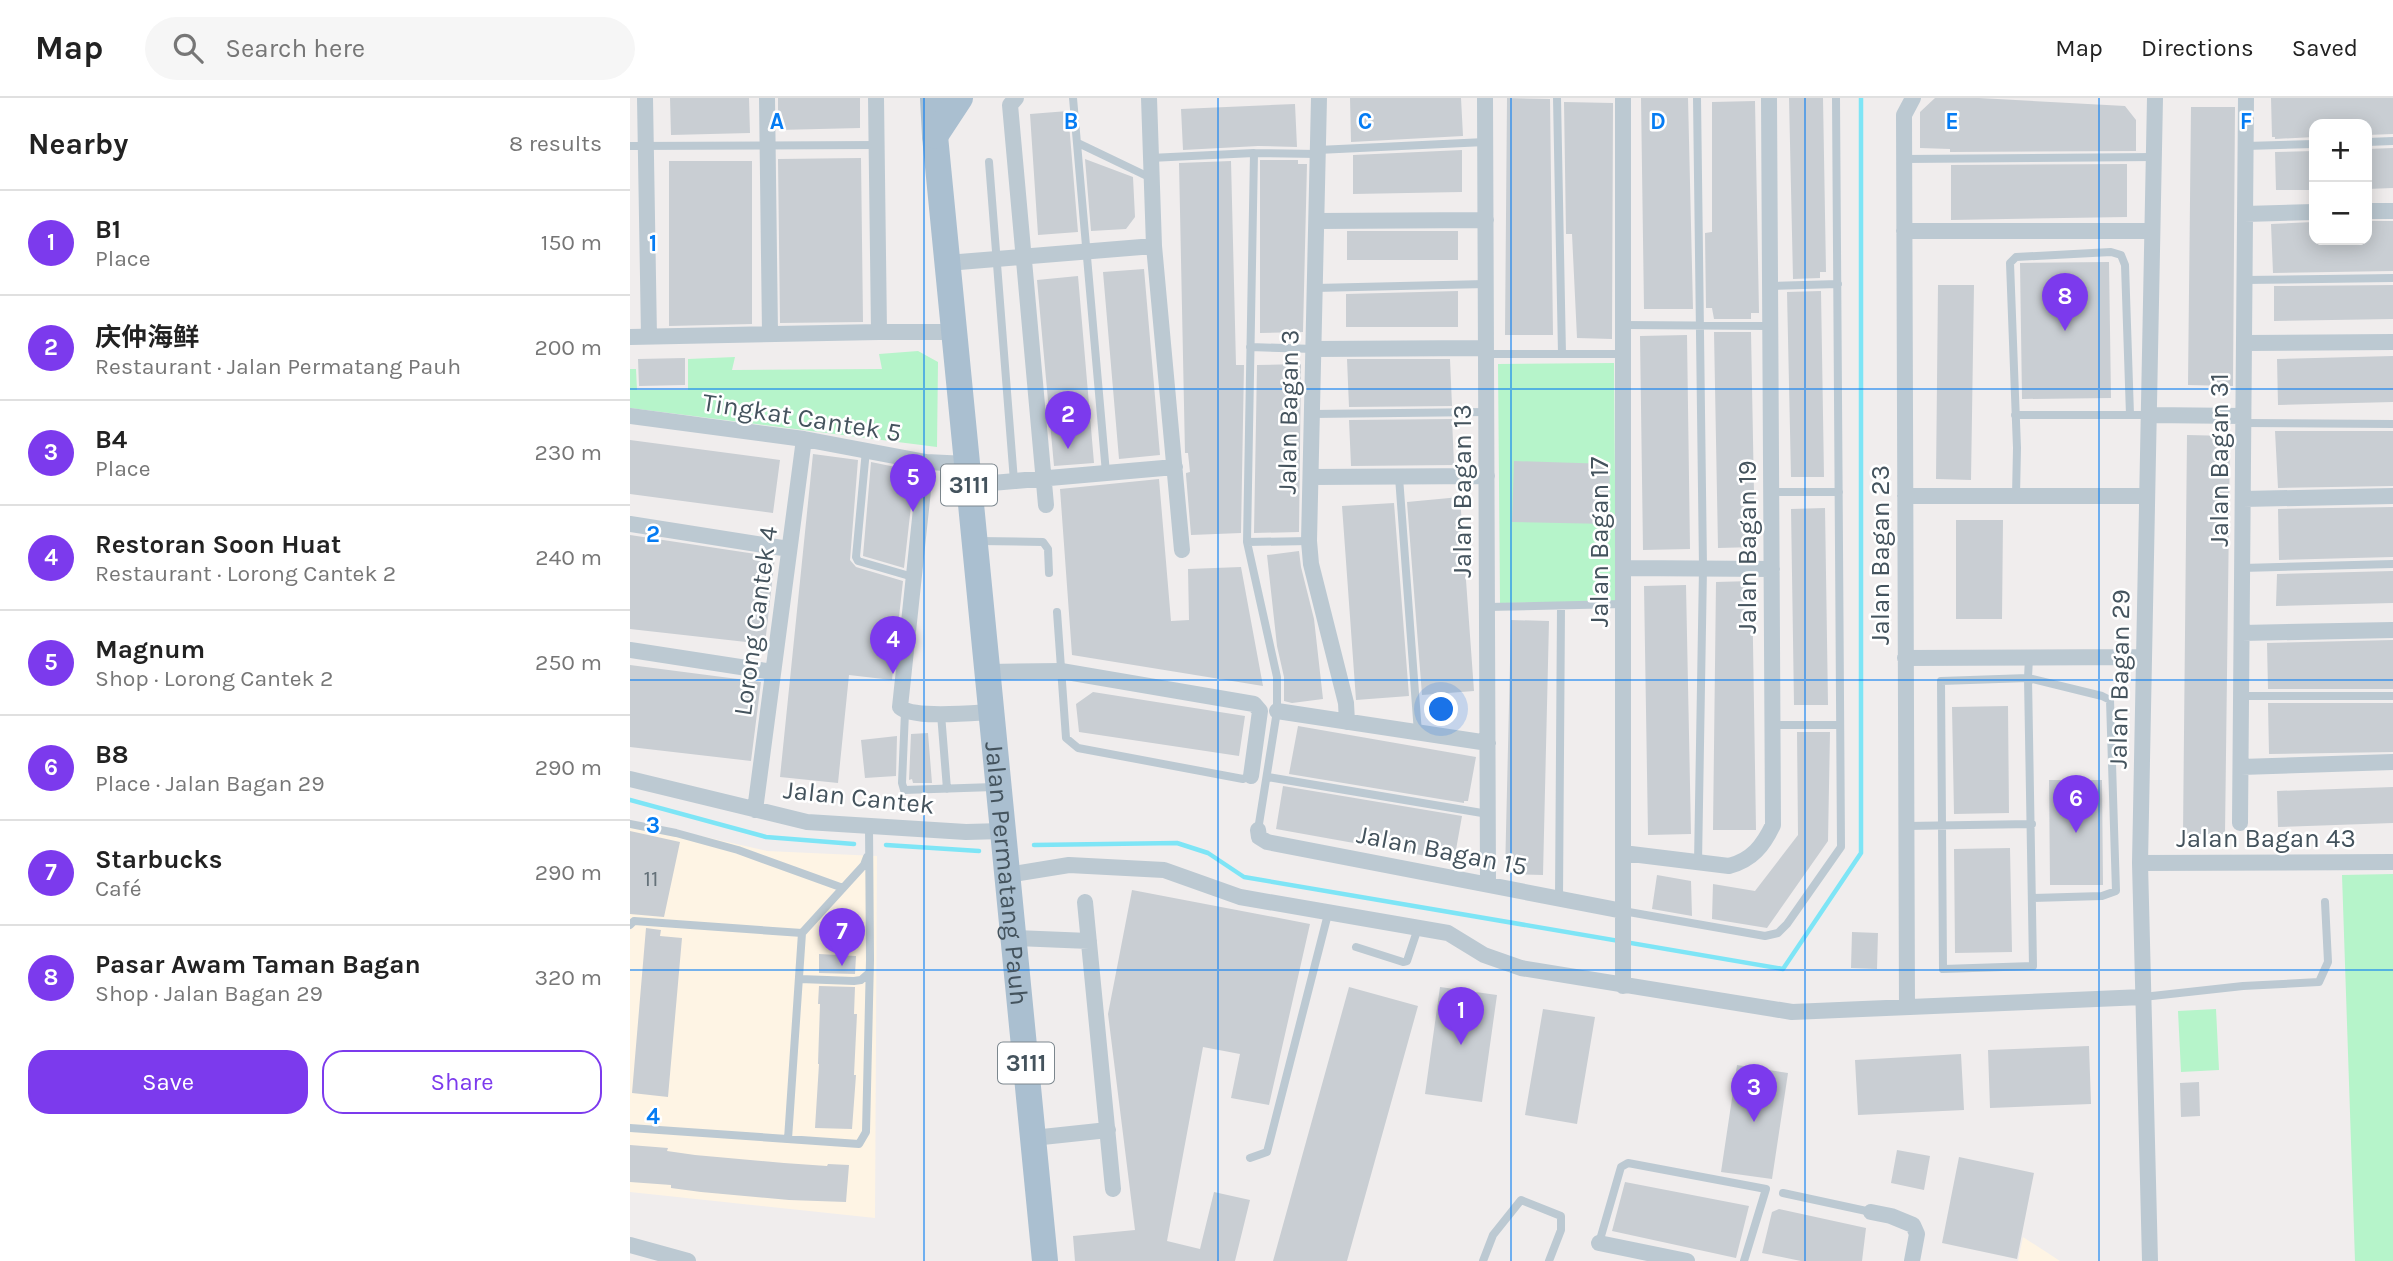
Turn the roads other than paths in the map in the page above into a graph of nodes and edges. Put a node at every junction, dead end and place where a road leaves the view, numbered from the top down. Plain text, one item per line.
1 (645, 98) edge
2 (767, 98) edge
3 (876, 98) edge
4 (933, 98) edge
5 (960, 98) edge
6 (1016, 98) edge
7 (1073, 98) edge
8 (1149, 98) edge
9 (1319, 98) edge
10 (1485, 98) edge
11 (1557, 98) edge
12 (1623, 98) edge
13 (1698, 98) edge
14 (1769, 98) edge
15 (1836, 98) edge
16 (2155, 98) edge
17 (2246, 98) edge
18 (1910, 101) edge
19 (935, 136) junction
20 (2393, 141) edge
21 (1485, 142) junction
22 (2372, 142) edge
23 (1078, 144) junction
24 (2309, 144) edge
25 (768, 145) junction
26 (877, 145) junction
27 (638, 146) edge
28 (2246, 146) junction
29 (1318, 152) junction
30 (1254, 153) junction
31 (2154, 157) junction
32 (1149, 158) junction
33 (1904, 159) junction
34 (989, 162) dead end
35 (1151, 178) junction
36 (2372, 211) edge
37 (2393, 211) edge
38 (2309, 212) edge
39 (2245, 214) junction
40 (1486, 220) junction
41 (1317, 222) junction
42 (1904, 231) junction
43 (2152, 231) junction
44 (1154, 246) junction
45 (1087, 252) junction
46 (1022, 257) junction
47 (997, 259) junction
48 (947, 263) junction
49 (2393, 278) edge
50 (2245, 280) junction
51 (1486, 284) junction
52 (1838, 284) junction
53 (1770, 285) junction
54 (1315, 288) junction
55 (1623, 325) junction
56 (1698, 325) junction
57 (1771, 326) junction
58 (879, 331) junction
59 (954, 332) junction
60 (770, 334) junction
61 (630, 337) edge
62 (649, 337) junction
63 (2393, 342) edge
64 (2244, 343) junction
65 (1250, 347) junction
66 (1314, 349) junction
67 (1486, 351) junction
68 (1623, 354) junction
69 (1562, 355) junction
70 (1486, 412) junction
71 (1312, 414) junction
72 (2015, 415) junction
73 (2130, 415) junction
74 (2149, 415) junction
75 (630, 416) edge
76 (2243, 420) junction
77 (2393, 424) edge
78 (804, 439) junction
79 (866, 450) junction
80 (926, 462) junction
81 (1175, 467) junction
82 (1106, 473) junction
83 (968, 475) junction
84 (1487, 476) junction
85 (1311, 477) junction
86 (1399, 477) junction
87 (1044, 479) junction
88 (1014, 481) junction
89 (1772, 492) junction
90 (1839, 492) junction
91 (1905, 496) junction
92 (2016, 496) junction
93 (2147, 496) junction
94 (2393, 496) edge
95 (2243, 499) junction
96 (1046, 505) dead end
97 (630, 524) edge
98 (975, 541) junction
99 (1309, 541) junction
100 (1247, 542) junction
101 (789, 549) junction
102 (1182, 550) dead end
103 (2393, 564) edge
104 (1623, 568) junction
105 (1703, 568) junction
106 (2242, 568) junction
107 (1772, 569) junction
108 (1049, 573) dead end
109 (913, 577) junction
110 (1623, 604) junction
111 (1487, 607) junction
112 (1561, 607) junction
113 (1057, 612) dead end
114 (2393, 630) edge
115 (2242, 633) junction
116 (630, 650) edge
117 (2029, 657) junction
118 (2143, 657) junction
119 (1905, 658) junction
120 (1061, 671) junction
121 (773, 672) junction
122 (988, 672) junction
123 (2028, 678) junction
124 (2241, 696) junction
125 (2393, 696) edge
126 (1277, 711) junction
127 (905, 712) junction
128 (992, 712) junction
129 (941, 714) junction
130 (1347, 722) junction
131 (1773, 725) junction
132 (1839, 725) junction
133 (1418, 733) junction
134 (1488, 743) junction
135 (2393, 762) edge
136 (2241, 767) junction
137 (1251, 776) joint
138 (1268, 777) junction
139 (630, 779) edge
140 (999, 787) junction
141 (947, 789) junction
142 (755, 810) junction
143 (1488, 814) junction
144 (2240, 823) dead end
145 (630, 824) edge
146 (2032, 824) junction
147 (1942, 825) junction
148 (1906, 826) junction
149 (1258, 830) joint
150 (869, 831) junction
151 (1003, 832) junction
152 (1623, 853) junction
153 (868, 855) junction
154 (2393, 862) edge
155 (1698, 863) junction
156 (2140, 863) junction
157 (1007, 870) junction
158 (1488, 884) junction
159 (842, 888) junction
160 (1559, 898) junction
161 (2033, 898) junction
162 (1085, 902) dead end
163 (2325, 902) dead end
164 (1328, 914) junction
165 (1623, 919) junction
166 (630, 925) edge
167 (1418, 928) junction
168 (802, 933) junction
169 (1014, 938) junction
170 (1089, 941) junction
171 (1356, 947) dead end
172 (869, 973) junction
173 (800, 979) junction
174 (1623, 986) junction
175 (2143, 997) junction
176 (1907, 1007) junction
177 (630, 1128) edge
178 (1108, 1130) junction
179 (1033, 1138) junction
180 (788, 1139) junction
181 (1250, 1158) dead end
182 (1113, 1189) dead end
183 (1783, 1193) dead end
184 (1871, 1212) joint
185 (1599, 1243) joint
186 (630, 1245) edge
187 (688, 1261) edge
188 (1045, 1261) edge
189 (1483, 1261) edge
190 (1549, 1261) edge
191 (1687, 1261) edge
192 (1744, 1261) edge
193 (1912, 1261) edge
194 (2150, 1261) edge

1 - 27 street
2 - 25 street
3 - 26 street
4 - 19 main road, Jalan Permatang Pauh / 3111
5 - 19 main road
6 - 46 street
7 - 23 lane
8 - 32 street
9 - 29 street, Jalan Bagan 3
10 - 21 street, Jalan Bagan 13
11 - 69 lane
12 - 55 street, Jalan Bagan 17
13 - 56 lane
14 - 53 street, Jalan Bagan 19
15 - 52 lane
16 - 31 street, Jalan Bagan 29
17 - 28 street, Jalan Bagan 31
18 - 33 street, Jalan Bagan 23
19 - 48 main road, Jalan Permatang Pauh / 3111
20 - 22 lane
21 - 29 lane
21 - 40 street, Jalan Bagan 13
23 - 35 lane
23 - 45 lane
24 - 28 lane
25 - 26 lane
25 - 27 lane
25 - 60 street
26 - 58 street
27 - 62 street
28 - 39 street, Jalan Bagan 31
29 - 30 lane
29 - 41 street, Jalan Bagan 3
30 - 32 lane
30 - 65 lane
31 - 33 lane
31 - 43 street, Jalan Bagan 29
32 - 35 street
33 - 42 street, Jalan Bagan 23
34 - 47 lane
35 - 44 street
36 - 37 street
38 - 39 street
39 - 50 street, Jalan Bagan 31
40 - 41 street
40 - 51 street, Jalan Bagan 13
41 - 54 street, Jalan Bagan 3
42 - 43 street
42 - 91 street, Jalan Bagan 23
43 - 74 street, Jalan Bagan 29
44 - 45 street
44 - 81 street
45 - 46 street
45 - 82 lane
46 - 47 street
46 - 87 street
47 - 48 street
47 - 88 lane
48 - 59 main road, Jalan Permatang Pauh / 3111
49 - 50 lane
50 - 64 street, Jalan Bagan 31
51 - 54 lane
51 - 67 street, Jalan Bagan 13
52 - 53 lane
52 - 90 lane
53 - 57 street, Jalan Bagan 19
54 - 66 street, Jalan Bagan 3
55 - 56 lane
55 - 68 street, Jalan Bagan 17
56 - 57 lane
56 - 105 lane
57 - 89 street, Jalan Bagan 19
58 - 59 street
58 - 60 street
59 - 83 main road, Jalan Permatang Pauh / 3111
60 - 62 street
61 - 62 street
63 - 64 street
64 - 76 street, Jalan Bagan 31
65 - 66 lane
65 - 100 lane
66 - 67 street
66 - 71 street, Jalan Bagan 3
67 - 69 lane
67 - 70 street, Jalan Bagan 13
68 - 69 lane
68 - 104 street, Jalan Bagan 17
70 - 71 lane
70 - 84 street, Jalan Bagan 13
71 - 85 street, Jalan Bagan 3
72 - 73 lane
72 - 73 lane
72 - 92 lane
73 - 74 lane
74 - 76 street
74 - 93 street, Jalan Bagan 29
75 - 78 street, Tingkat Cantek 5
76 - 77 lane
76 - 95 street, Jalan Bagan 31
78 - 79 street, Tingkat Cantek 5
78 - 101 street, Lorong Cantek 4
79 - 80 street, Tingkat Cantek 5
79 - 109 lane
80 - 83 street, Tingkat Cantek 5
80 - 109 street
81 - 82 street
81 - 102 street
82 - 87 street
83 - 88 street
83 - 98 main road, Jalan Permatang Pauh / 3111
84 - 86 street
84 - 111 street, Jalan Bagan 13
85 - 86 street
85 - 99 street, Jalan Bagan 3
86 - 133 lane
87 - 88 street
87 - 96 street
89 - 90 lane
89 - 107 street, Jalan Bagan 19
90 - 132 lane
91 - 92 street
91 - 119 street, Jalan Bagan 23
92 - 93 street
93 - 118 street, Jalan Bagan 29
94 - 95 street
95 - 106 street, Jalan Bagan 31
97 - 101 street
98 - 108 lane
98 - 122 main road, Jalan Permatang Pauh / 3111
99 - 100 lane
99 - 130 street, Jalan Bagan 3
100 - 126 lane
101 - 121 street, Lorong Cantek 4
103 - 106 lane
104 - 105 street
104 - 110 street, Jalan Bagan 17
105 - 107 street
105 - 155 lane
106 - 115 street, Jalan Bagan 31
107 - 131 street, Jalan Bagan 19
109 - 127 street
110 - 112 lane
110 - 152 street, Jalan Bagan 17
111 - 112 lane
111 - 134 street, Jalan Bagan 13
112 - 160 lane
113 - 120 lane
114 - 115 street
115 - 124 street, Jalan Bagan 31
116 - 121 street
117 - 118 street
117 - 119 street
117 - 123 lane
118 - 156 street, Jalan Bagan 29
119 - 148 street, Jalan Bagan 23
120 - 122 street
120 - 137 lane
120 - 137 street
121 - 142 street, Lorong Cantek 4
122 - 128 main road, Jalan Permatang Pauh / 3111
123 - 146 lane
123 - 147 lane
123 - 161 lane
124 - 125 lane
124 - 136 street, Jalan Bagan 31
126 - 130 street
126 - 138 lane
127 - 129 street
127 - 141 lane
128 - 129 street
128 - 140 main road, Jalan Permatang Pauh / 3111
129 - 141 lane
130 - 133 street
131 - 132 lane
131 - 155 street, Jalan Bagan 19
132 - 165 lane
133 - 134 street
134 - 143 street, Jalan Bagan 13
135 - 136 street
136 - 144 street, Jalan Bagan 31
138 - 143 lane
138 - 149 lane
139 - 142 street, Jalan Cantek
140 - 141 lane
140 - 151 main road, Jalan Permatang Pauh / 3111
142 - 150 street, Jalan Cantek
143 - 158 street, Jalan Bagan 13
145 - 159 lane
146 - 147 lane
146 - 161 lane
147 - 148 lane
147 - 161 lane
148 - 176 street, Jalan Bagan 23
149 - 158 street, Jalan Bagan 15
150 - 151 street, Jalan Cantek
150 - 153 lane
151 - 157 main road, Jalan Permatang Pauh / 3111
152 - 155 street, Jalan Bagan 19
152 - 165 street, Jalan Bagan 17
153 - 159 lane
153 - 172 lane
154 - 156 street, Jalan Bagan 43
156 - 175 street, Jalan Bagan 29
157 - 164 street
157 - 169 main road, Jalan Permatang Pauh / 3111
158 - 160 street, Jalan Bagan 15
159 - 168 lane
160 - 165 street, Jalan Bagan 15
162 - 170 street
163 - 175 lane
164 - 167 street
164 - 181 lane
165 - 174 street, Jalan Bagan 17
166 - 168 lane
167 - 171 lane
167 - 174 street
168 - 173 lane
169 - 170 street
169 - 179 main road, Jalan Permatang Pauh / 3111
170 - 178 street
172 - 173 lane
172 - 180 lane
173 - 180 lane
174 - 176 street
175 - 176 street
175 - 194 street, Jalan Bagan 29
177 - 180 lane
178 - 179 street
178 - 182 street
179 - 188 main road, Jalan Permatang Pauh / 3111
183 - 184 lane
184 - 193 street
185 - 191 street
185 - 192 lane
186 - 187 street
189 - 190 lane

